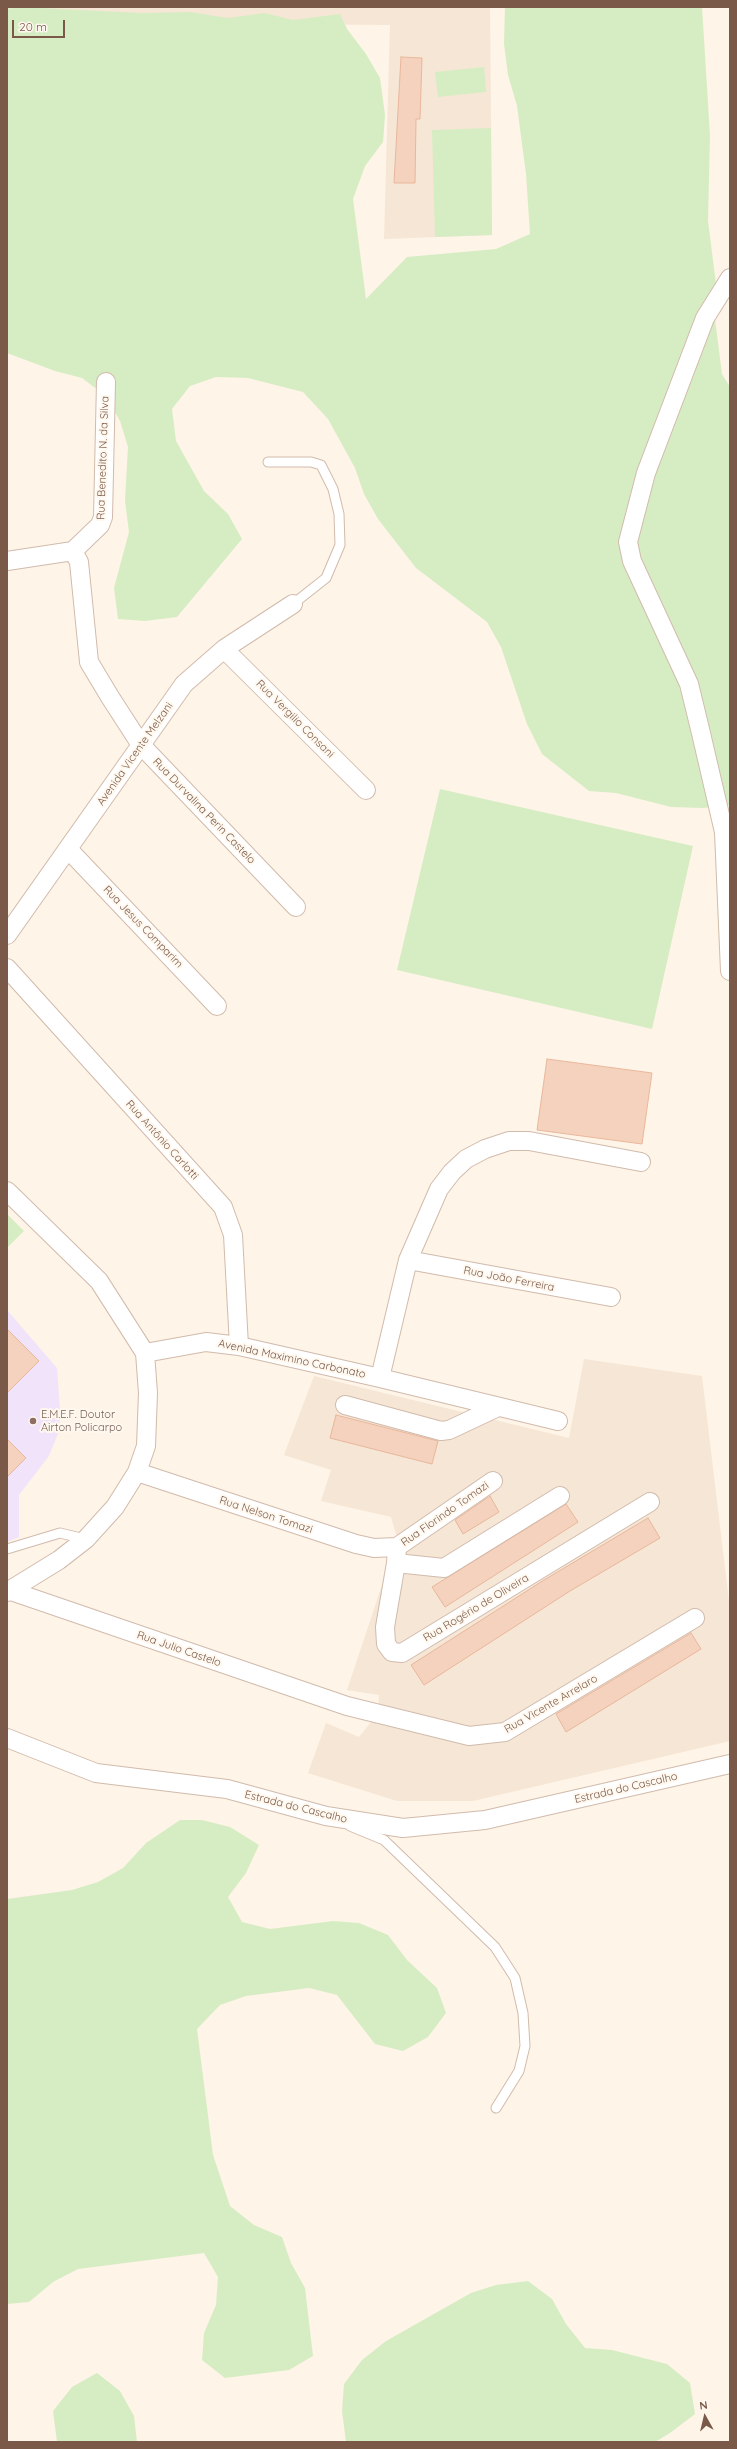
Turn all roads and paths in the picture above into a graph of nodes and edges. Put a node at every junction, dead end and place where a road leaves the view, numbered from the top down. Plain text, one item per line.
1 (730, 278) edge
2 (106, 382) dead end
3 (268, 462) dead end
4 (73, 551) junction
5 (7, 561) edge
6 (293, 604) joint
7 (224, 649) junction
8 (141, 745) junction
9 (366, 790) dead end
10 (68, 849) junction
11 (296, 907) dead end
12 (7, 935) edge
13 (7, 968) edge
14 (730, 971) edge
15 (217, 1006) dead end
16 (641, 1162) dead end
17 (7, 1191) edge
18 (408, 1260) junction
19 (611, 1298) dead end
20 (239, 1346) junction
21 (145, 1353) junction
22 (380, 1378) junction
23 (345, 1405) dead end
24 (498, 1406) junction
25 (558, 1421) dead end
26 (137, 1472) junction
27 (493, 1481) dead end
28 (560, 1496) dead end
29 (650, 1502) dead end
30 (86, 1539) junction
31 (7, 1549) edge
32 (397, 1555) junction
33 (9, 1592) edge
34 (695, 1618) dead end
35 (347, 1706) joint
36 (7, 1738) edge
37 (730, 1764) edge
38 (326, 1816) junction
39 (496, 2108) dead end

1 - 14 street
2 - 4 street, Rua Benedito N. da Silva
3 - 6 lane
4 - 5 street
4 - 8 street, Rua Durvalina Perin Castelo
6 - 7 street, Avenida Vicente Melzani
7 - 8 street, Avenida Vicente Melzani
7 - 9 street, Rua Vergilio Consani
8 - 10 street, Avenida Vicente Melzani
8 - 11 street, Rua Durvalina Perin Castelo
10 - 12 street, Avenida Vicente Melzani
10 - 15 street, Rua Jesus Comparim
13 - 20 street, Rua Antônio Carlotti
16 - 18 street, Avenida Maximino Carbonato
17 - 21 street
18 - 19 street, Rua João Ferreira
18 - 22 street, Avenida Maximino Carbonato
20 - 21 street, Avenida Maximino Carbonato
20 - 22 street, Avenida Maximino Carbonato
21 - 26 street
22 - 24 street
23 - 24 street
24 - 25 street
26 - 30 street
26 - 32 street, Rua Nelson Tomazi
27 - 32 street, Rua Florindo Tomazi
28 - 32 street, Rua Nelson Tomazi
29 - 32 street, Rua Rogério de Oliveira
30 - 31 lane
30 - 33 street
33 - 35 street, Rua Julio Castelo
34 - 35 street, Rua Vicente Arrelaro
36 - 38 street, Estrada do Cascalho
37 - 38 street, Estrada do Cascalho
38 - 39 lane

